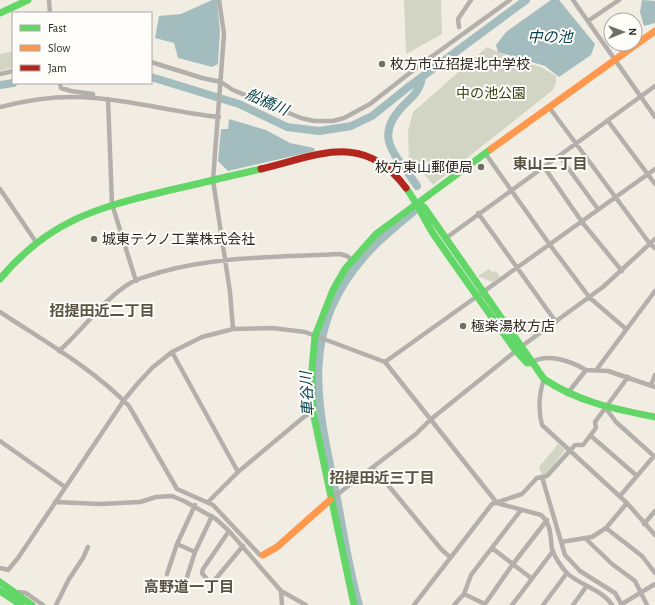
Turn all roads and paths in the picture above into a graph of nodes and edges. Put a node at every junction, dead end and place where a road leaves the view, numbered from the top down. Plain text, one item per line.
1 (28, 0) edge
2 (49, 0) edge
3 (219, 0) edge
4 (471, 0) edge
5 (510, 0) edge
6 (573, 0) edge
7 (619, 0) edge
8 (50, 12) edge
9 (0, 13) edge
10 (588, 21) junction
11 (459, 27) dead end
12 (655, 31) edge
13 (615, 59) junction
14 (152, 62) edge
15 (12, 71) edge
16 (0, 74) edge
17 (60, 84) edge
18 (220, 84) junction
19 (655, 86) edge
20 (93, 97) junction
21 (640, 97) junction
22 (108, 99) junction
23 (0, 107) edge
24 (549, 107) junction
25 (655, 117) edge
26 (219, 118) junction
27 (608, 121) junction
28 (576, 144) junction
29 (485, 153) junction
30 (560, 157) junction
31 (544, 167) junction
32 (655, 169) edge
33 (647, 174) junction
34 (213, 180) junction
35 (655, 184) edge
36 (0, 189) edge
37 (511, 190) junction
38 (615, 197) junction
39 (112, 204) junction
40 (418, 204) junction
41 (598, 209) junction
42 (478, 214) junction
43 (582, 222) junction
44 (446, 238) junction
45 (655, 239) edge
46 (36, 242) junction
47 (650, 244) junction
48 (550, 245) junction
49 (655, 248) edge
50 (352, 260) junction
51 (224, 261) junction
52 (518, 268) junction
53 (622, 271) junction
54 (0, 279) edge
55 (136, 281) junction
56 (655, 291) edge
57 (480, 294) junction
58 (590, 298) junction
59 (0, 312) edge
60 (556, 322) junction
61 (233, 329) junction
62 (626, 329) junction
63 (317, 337) junction
64 (519, 348) junction
65 (59, 351) junction
66 (172, 352) junction
67 (385, 362) junction
68 (532, 362) junction
69 (597, 369) junction
70 (586, 370) junction
71 (655, 374) edge
72 (628, 377) junction
73 (544, 379) junction
74 (653, 386) edge
75 (567, 394) junction
76 (124, 400) junction
77 (605, 407) junction
78 (313, 412) junction
79 (655, 417) edge
80 (430, 420) junction
81 (591, 436) junction
82 (0, 441) edge
83 (569, 451) junction
84 (373, 467) junction
85 (238, 472) junction
86 (637, 476) junction
87 (542, 477) junction
88 (65, 487) junction
89 (620, 496) junction
90 (332, 499) junction
91 (55, 502) junction
92 (208, 502) junction
93 (497, 503) junction
94 (627, 503) junction
95 (195, 505) junction
96 (521, 510) junction
97 (655, 511) edge
98 (212, 516) junction
99 (546, 520) junction
100 (644, 524) junction
101 (606, 528) junction
102 (229, 531) junction
103 (655, 534) edge
104 (585, 538) junction
105 (561, 542) junction
106 (177, 544) junction
107 (242, 546) junction
108 (88, 547) dead end
109 (492, 548) junction
110 (553, 551) junction
111 (194, 552) junction
112 (263, 555) joint
113 (450, 557) junction
114 (512, 564) junction
115 (1, 568) edge
116 (567, 572) junction
117 (655, 573) edge
118 (167, 574) dead end
119 (187, 577) dead end
120 (531, 578) junction
121 (0, 582) edge
122 (655, 584) edge
123 (586, 587) junction
124 (0, 590) edge
125 (280, 591) junction
126 (14, 592) junction
127 (641, 592) junction
128 (464, 594) junction
129 (576, 604) edge
130 (622, 604) edge
131 (21, 605) edge
132 (32, 605) edge
133 (43, 605) edge
134 (56, 605) edge
135 (282, 605) edge
136 (304, 605) edge
137 (354, 605) edge
138 (414, 605) edge
139 (454, 605) edge
140 (486, 605) edge
141 (512, 605) edge
142 (543, 605) edge
143 (612, 605) edge
144 (648, 605) edge

1 - 9 main road
2 - 8 street
3 - 18 street
4 - 11 street
5 - 18 street
6 - 10 street
7 - 10 street
10 - 13 street
12 - 13 main road
13 - 21 street
13 - 24 main road
14 - 18 street
15 - 16 street
17 - 20 street
18 - 26 street
19 - 21 street
20 - 22 street
20 - 23 street
21 - 25 street
21 - 27 street
22 - 26 street
22 - 39 street
24 - 28 street
24 - 29 main road
26 - 34 street
27 - 28 street
27 - 33 street
28 - 30 street
28 - 38 street
29 - 37 street
29 - 40 main road
30 - 31 street
30 - 41 street
31 - 37 street
31 - 43 street
32 - 33 street
33 - 35 street
33 - 38 street
34 - 39 main road
34 - 40 main road
34 - 51 street
36 - 46 street
37 - 42 street
37 - 48 street
38 - 41 street
38 - 47 street
39 - 46 main road
39 - 55 street
40 - 44 main road
40 - 50 main road
40 - 57 main road
41 - 43 street
42 - 44 street
42 - 52 street
43 - 48 street
43 - 53 street
44 - 57 main road
45 - 47 street
46 - 54 main road
47 - 49 street
47 - 53 street
48 - 52 street
48 - 58 street
50 - 51 street
50 - 63 main road
51 - 55 street
51 - 61 street
52 - 57 street
52 - 60 street
53 - 58 street
55 - 65 street
56 - 62 street
57 - 64 main road
57 - 67 street
58 - 60 street
58 - 62 street
59 - 65 street
60 - 64 street
61 - 63 street
61 - 66 street
62 - 69 street
63 - 67 street
63 - 78 main road
64 - 68 main road
64 - 80 street
65 - 76 street
66 - 76 street
66 - 85 street
67 - 80 street
68 - 70 street
68 - 73 main road
69 - 70 street
69 - 72 street
70 - 75 street
71 - 74 street
72 - 74 street
72 - 77 street
73 - 75 main road
73 - 83 street
75 - 77 main road
76 - 88 street
76 - 92 street
77 - 79 main road
77 - 81 street
77 - 86 street
78 - 85 street
78 - 90 main road
80 - 84 street
80 - 93 street
81 - 83 street
81 - 86 street
82 - 88 street
83 - 87 street
83 - 89 street
84 - 90 street
84 - 113 street
85 - 92 street
86 - 89 street
87 - 93 street
87 - 105 street
88 - 91 street
89 - 94 street
90 - 112 main road
90 - 137 main road
91 - 95 street
91 - 115 street
92 - 112 street
93 - 96 street
93 - 113 street
94 - 100 street
94 - 101 street
95 - 98 street
95 - 106 street
96 - 99 street
96 - 109 street
97 - 100 street
98 - 102 street
98 - 111 street
99 - 110 street
99 - 114 street
100 - 103 street
101 - 104 street
101 - 117 street
102 - 107 street
102 - 107 street
104 - 105 street
104 - 127 street
105 - 130 street
106 - 111 street
106 - 118 street
107 - 125 street
108 - 134 street
109 - 114 street
109 - 128 street
110 - 116 street
110 - 120 street
111 - 119 street
113 - 138 street
114 - 120 street
114 - 140 street
116 - 123 street
116 - 142 street
120 - 141 street
121 - 126 main road
122 - 127 street
123 - 129 street
123 - 143 street
124 - 131 main road
125 - 135 street
125 - 136 street
126 - 132 main road
126 - 133 street
127 - 130 street
127 - 144 street
128 - 139 street
128 - 140 street

